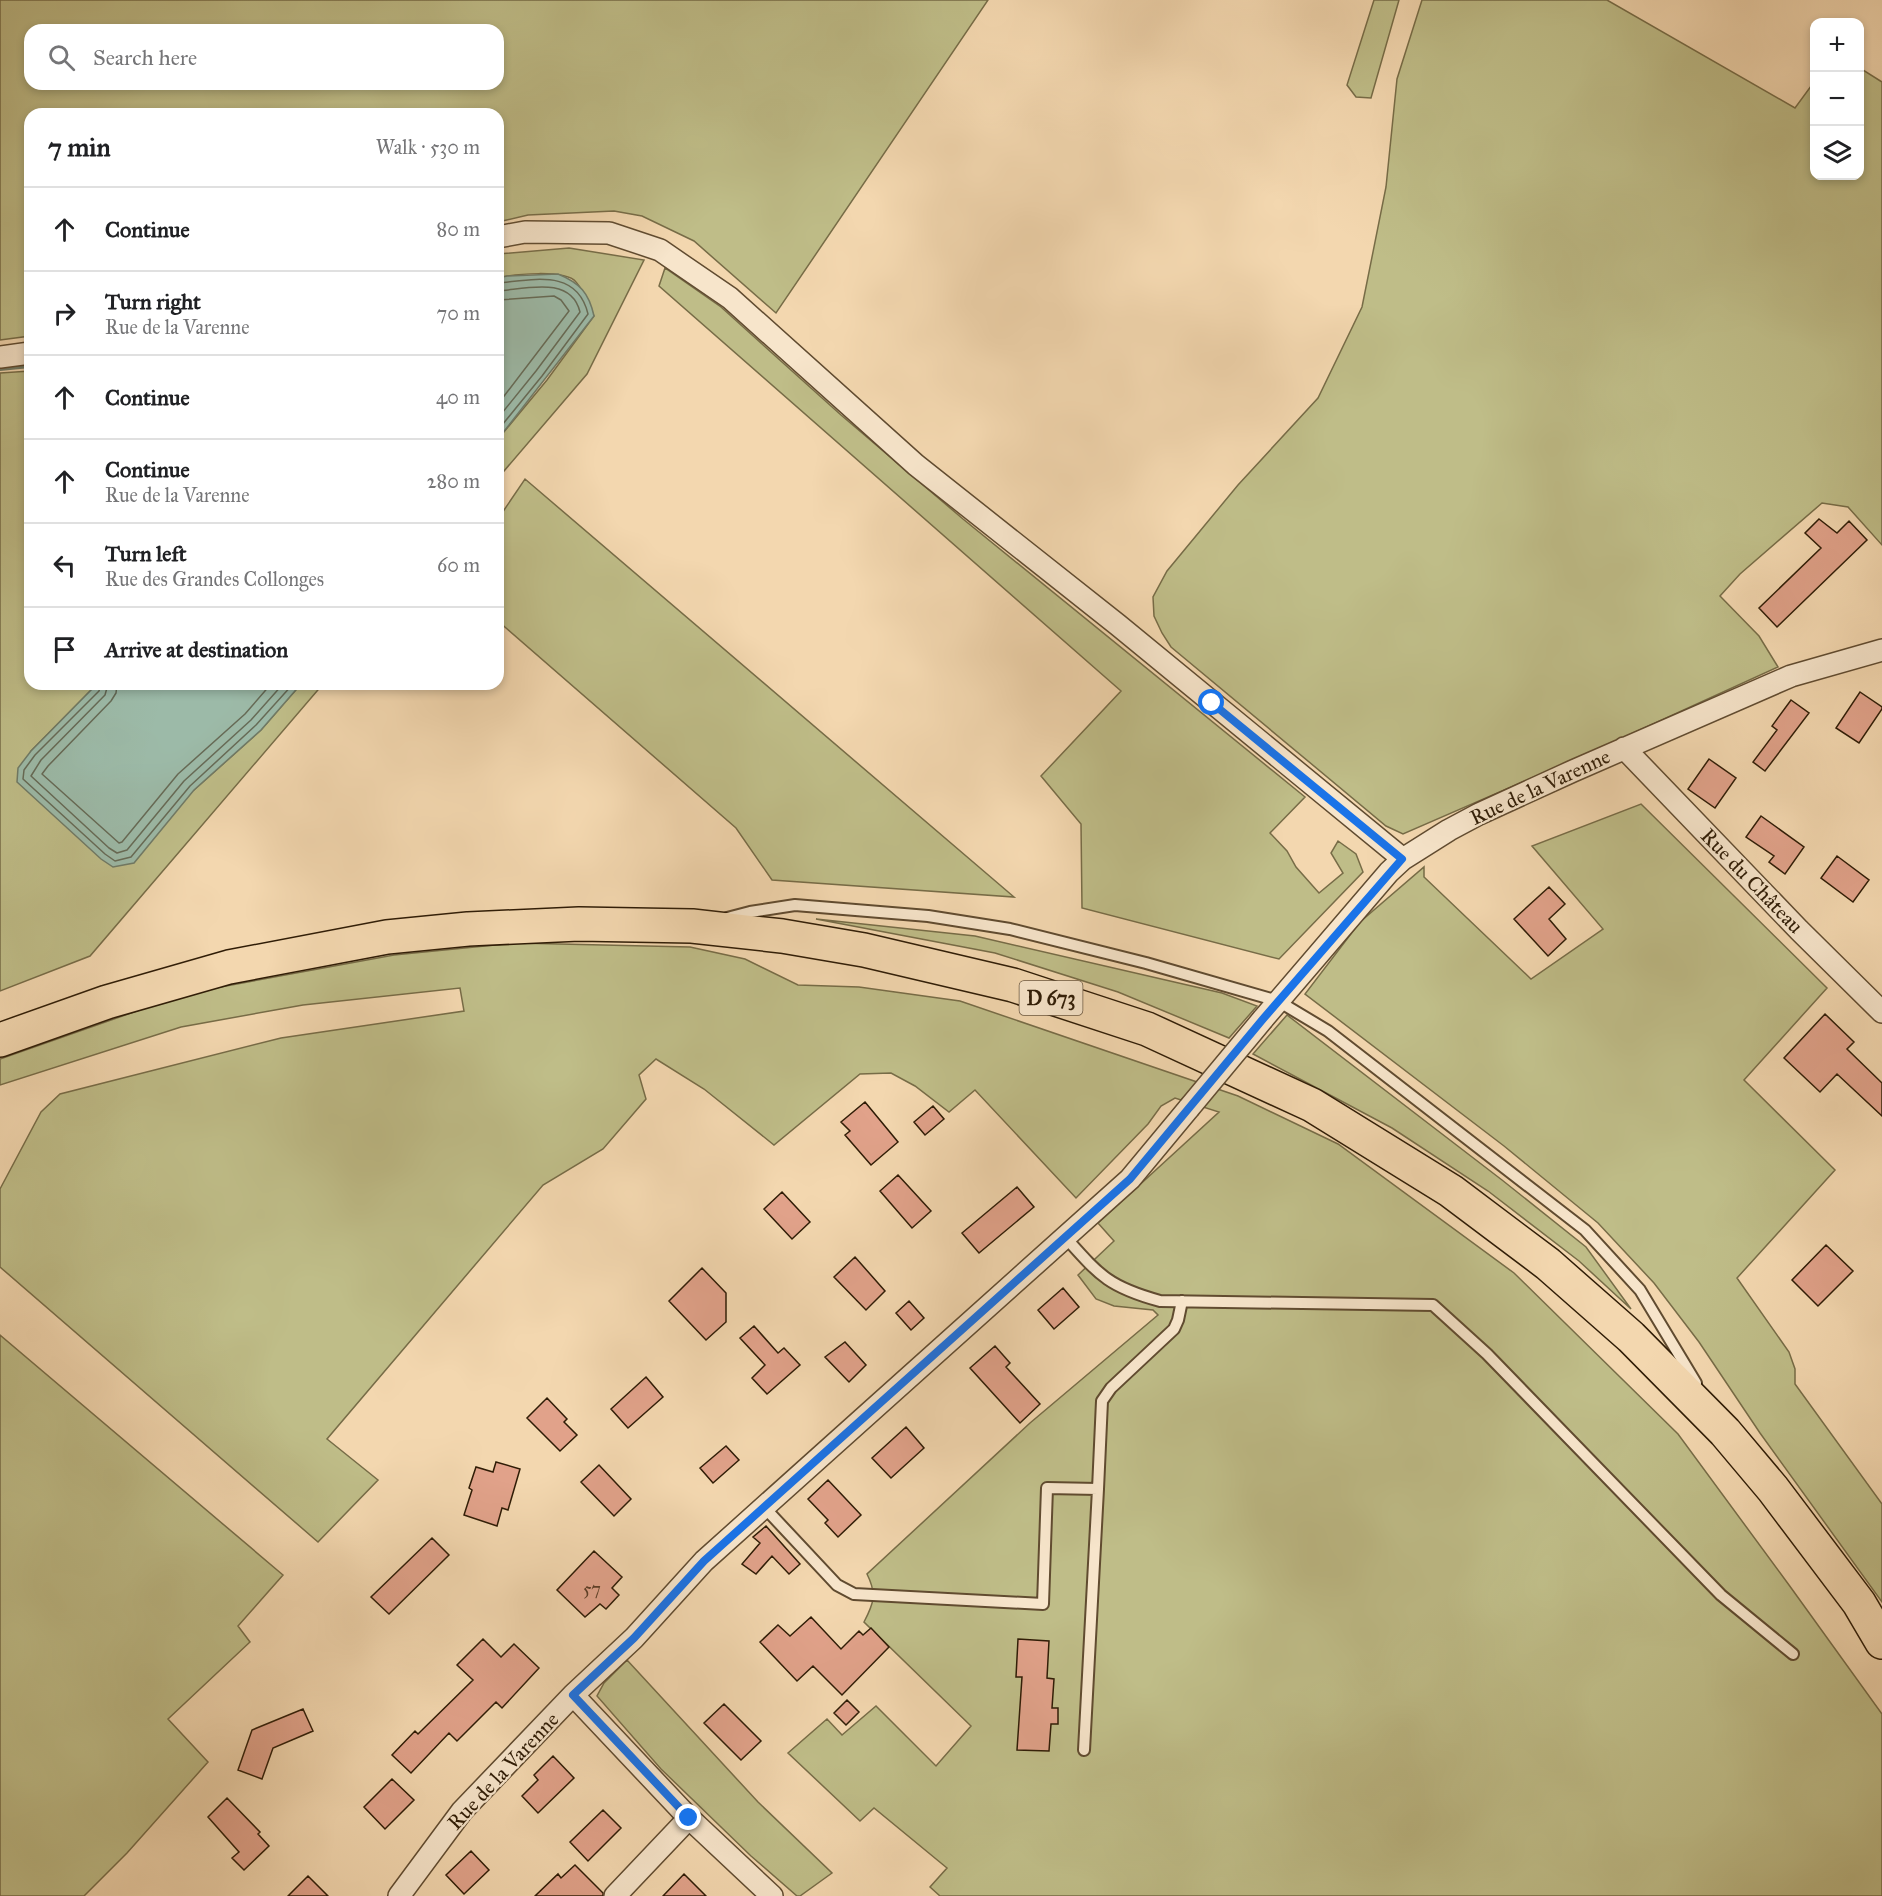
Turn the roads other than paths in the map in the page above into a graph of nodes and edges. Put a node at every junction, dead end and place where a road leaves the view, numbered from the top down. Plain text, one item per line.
1 (504, 236) edge
2 (24, 354) edge
3 (0, 357) edge
4 (1882, 650) edge
5 (1624, 748) junction
6 (1402, 859) junction
7 (692, 926) junction
8 (1278, 1001) junction
9 (1882, 1012) edge
10 (0, 1040) edge
11 (1066, 1238) junction
12 (1182, 1301) junction
13 (1725, 1432) junction
14 (1098, 1489) junction
15 (764, 1507) junction
16 (1882, 1642) edge
17 (1793, 1654) dead end
18 (573, 1695) junction
19 (1084, 1750) dead end
20 (689, 1818) junction
21 (399, 1896) edge
22 (615, 1896) edge
23 (772, 1896) edge

1 - 6 street
2 - 3 street
4 - 5 street, Rue de la Varenne
5 - 6 street, Rue de la Varenne
5 - 9 street, Rue du Château
6 - 8 street, Rue de la Varenne
7 - 8 lane
7 - 10 main road, D 673
7 - 13 main road, D 673
8 - 11 street, Rue de la Varenne, bridge
8 - 13 lane
11 - 12 lane
11 - 15 street, Rue de la Varenne
12 - 14 lane
12 - 17 lane
13 - 16 main road, D 673
14 - 15 lane
14 - 19 lane
15 - 18 street, Rue de la Varenne
18 - 20 street
18 - 21 street, Rue de la Varenne
20 - 22 street
20 - 23 street

